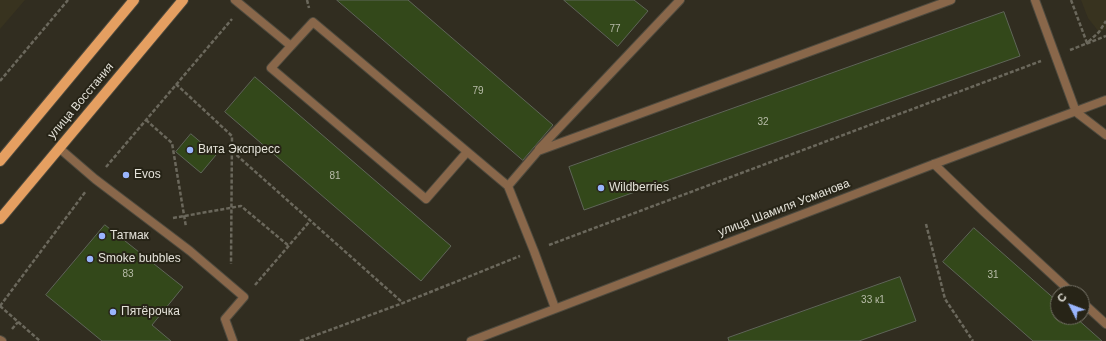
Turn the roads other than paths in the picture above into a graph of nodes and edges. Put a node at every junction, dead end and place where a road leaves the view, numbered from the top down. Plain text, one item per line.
1 (134, 0) edge
2 (183, 0) edge
3 (235, 0) edge
4 (680, 0) edge
5 (950, 0) edge
6 (1035, 0) edge
7 (291, 46) junction
8 (1106, 100) edge
9 (1076, 112) junction
10 (1106, 136) edge
11 (59, 148) junction
12 (538, 151) junction
13 (467, 152) junction
14 (0, 161) edge
15 (934, 164) junction
16 (508, 186) junction
17 (0, 219) edge
18 (1063, 285) edge
19 (555, 308) junction
20 (1090, 309) edge
21 (1106, 324) edge
22 (234, 341) edge
23 (472, 341) edge

1 - 14 main road, улица Восстания
2 - 11 main road, улица Восстания
3 - 7 street
4 - 12 street
5 - 12 street
6 - 9 street
7 - 13 street
7 - 13 street
8 - 9 street, улица Шамиля Усманова
9 - 10 street
9 - 15 street, улица Шамиля Усманова
11 - 17 main road, улица Восстания
11 - 22 street
12 - 16 street
13 - 16 street
15 - 18 street
15 - 19 street, улица Шамиля Усманова
16 - 19 street
19 - 23 street, улица Шамиля Усманова
20 - 21 street

